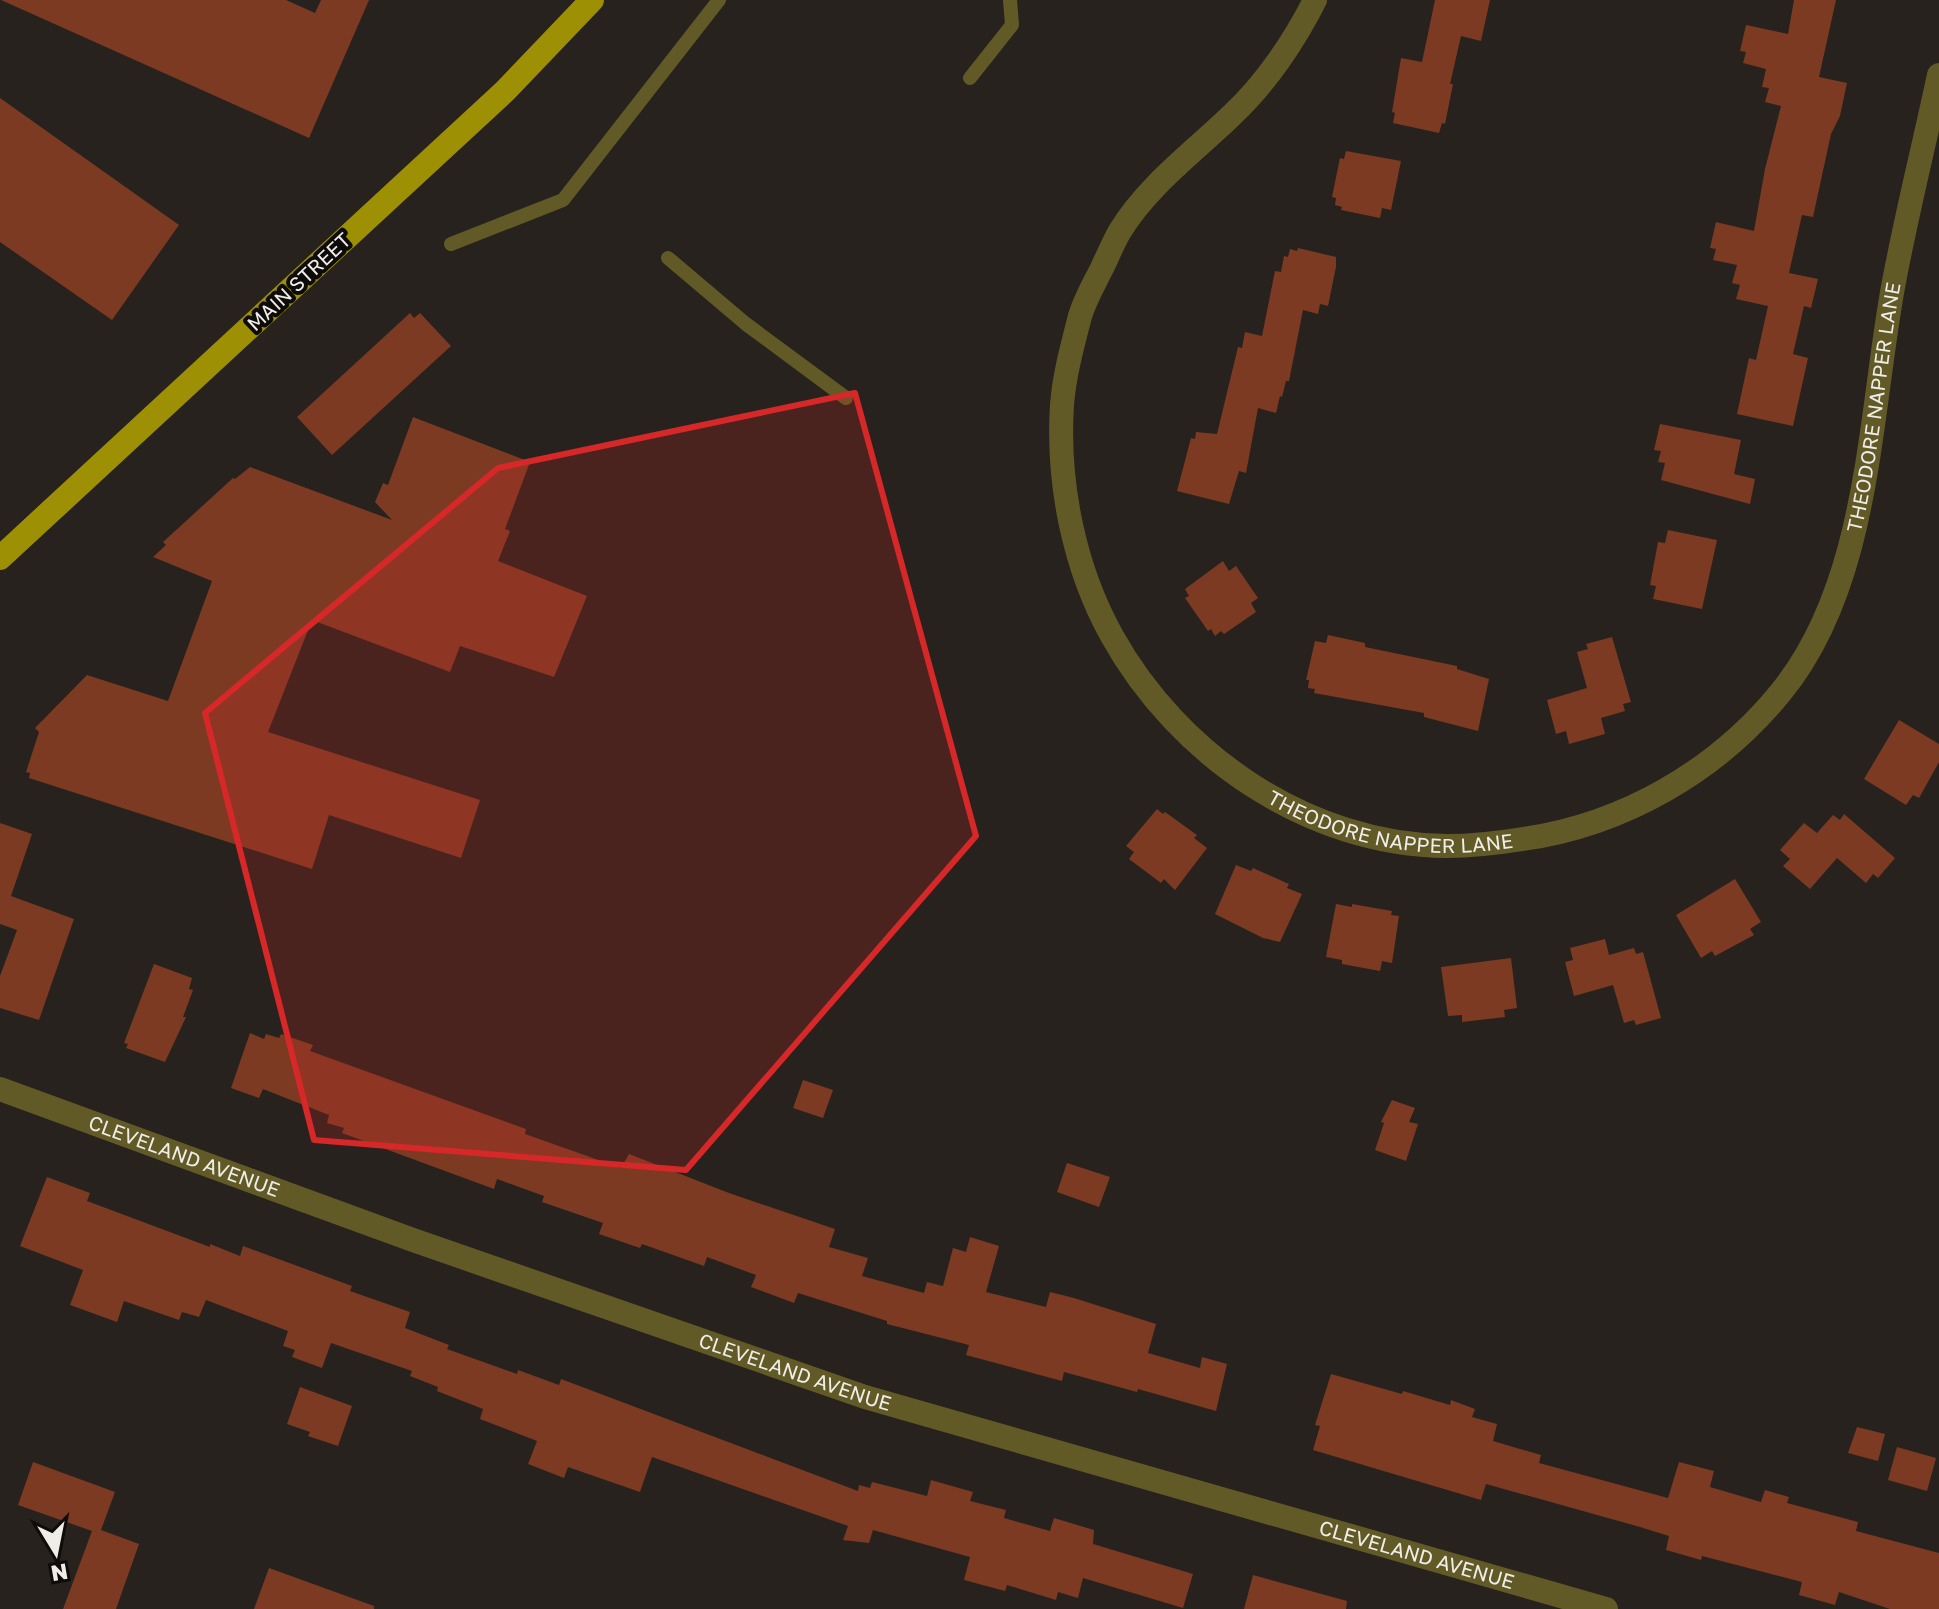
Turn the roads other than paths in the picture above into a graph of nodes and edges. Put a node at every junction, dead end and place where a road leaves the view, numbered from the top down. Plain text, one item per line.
1 (592, 0) edge
2 (719, 0) edge
3 (1010, 0) edge
4 (1315, 0) edge
5 (1939, 75) edge
6 (970, 78) dead end
7 (451, 244) dead end
8 (668, 258) dead end
9 (846, 398) dead end
10 (0, 558) edge
11 (0, 1089) edge
12 (1606, 1609) edge

1 - 10 main road, MAIN STREET
2 - 7 lane
3 - 6 lane
4 - 5 street, THEODORE NAPPER LANE
8 - 9 lane
11 - 12 street, CLEVELAND AVENUE

